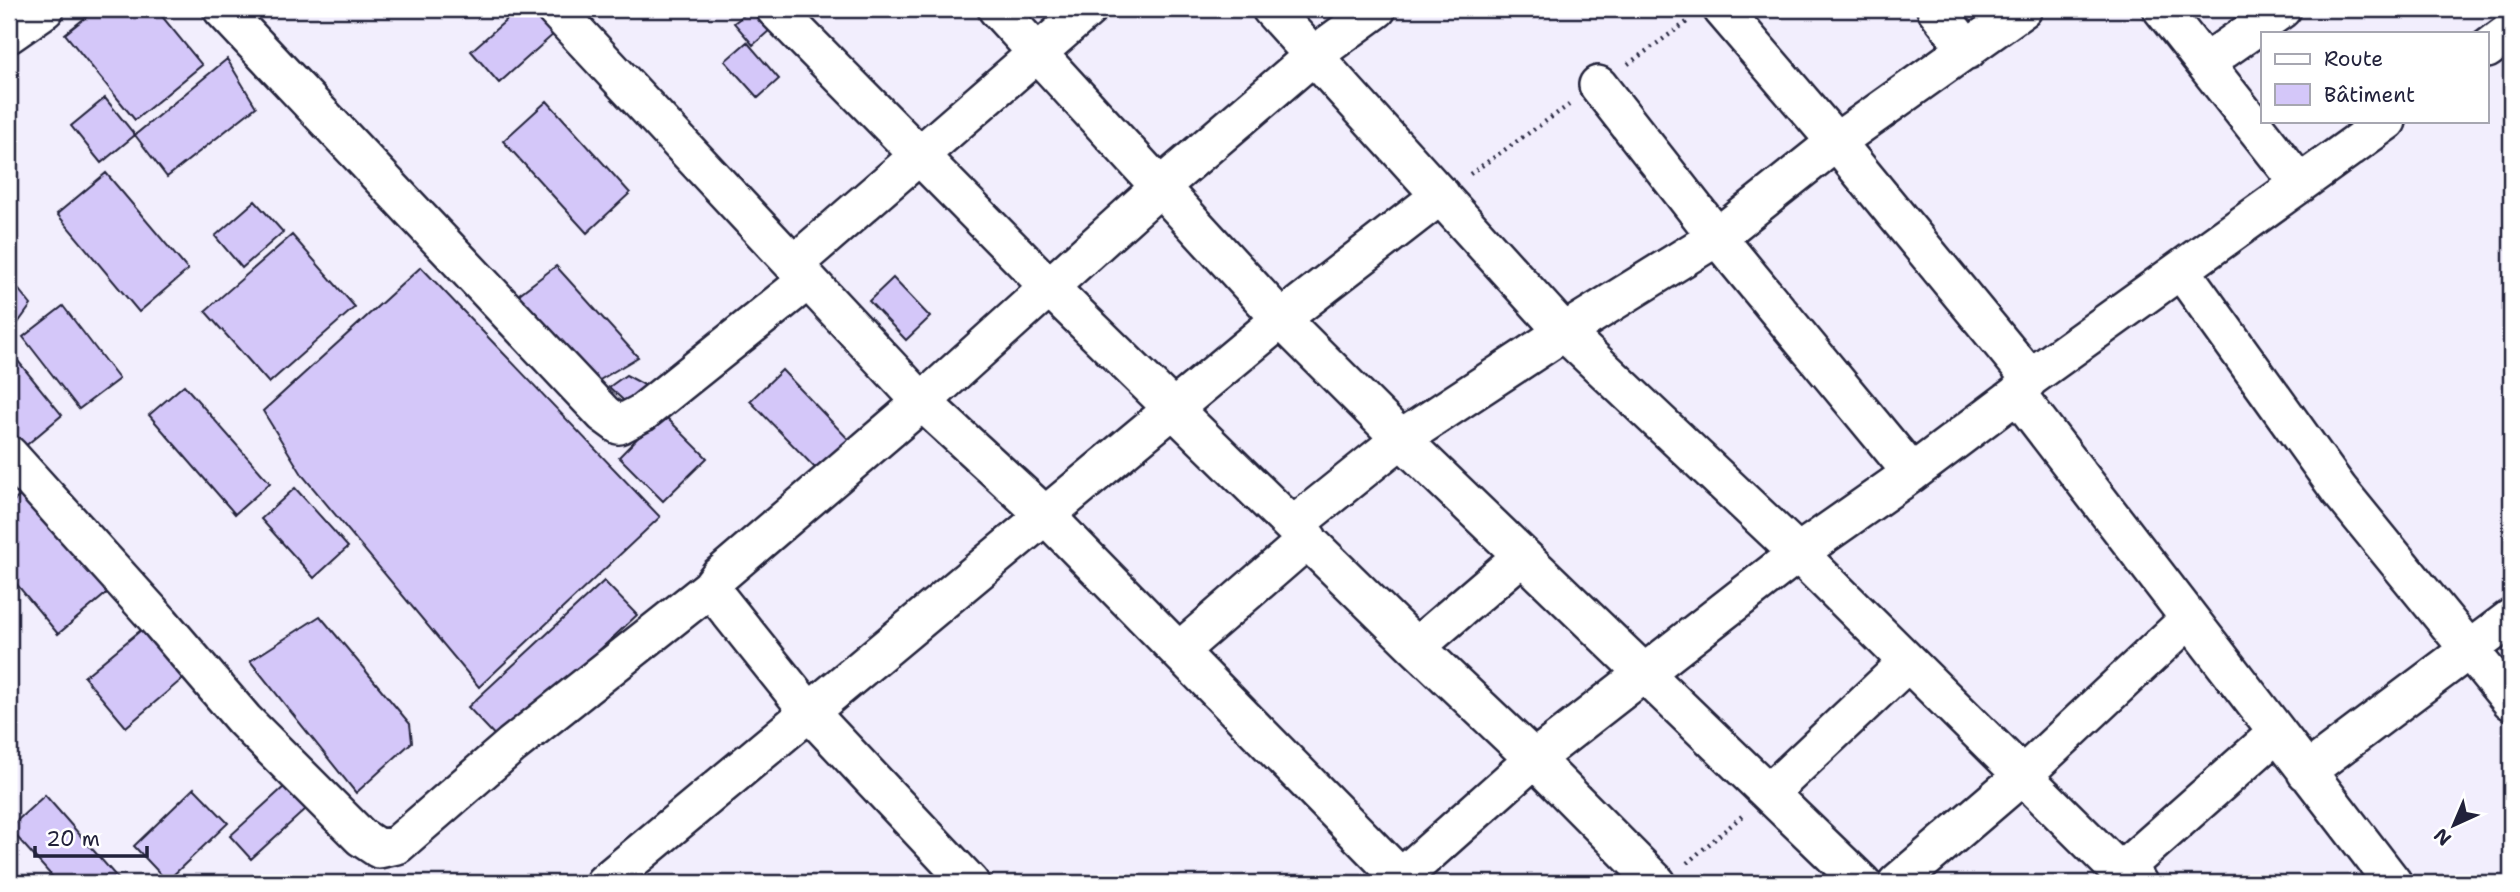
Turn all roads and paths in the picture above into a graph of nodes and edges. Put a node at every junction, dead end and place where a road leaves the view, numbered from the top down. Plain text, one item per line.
1 (45, 9) edge
2 (222, 9) edge
3 (555, 9) edge
4 (775, 9) edge
5 (997, 9) edge
6 (1088, 9) edge
7 (1271, 9) edge
8 (1377, 9) edge
9 (1723, 9) edge
10 (1936, 9) edge
11 (2022, 9) edge
12 (2162, 9) edge
13 (2282, 9) edge
14 (2511, 31) edge
15 (9, 34) edge
16 (2488, 48) edge
17 (1968, 50) junction
18 (1037, 51) junction
19 (1314, 55) junction
20 (2206, 63) junction
21 (1598, 85) dead end
22 (2386, 122) edge
23 (1836, 142) junction
24 (920, 153) junction
25 (2300, 184) junction
26 (1160, 187) junction
27 (1441, 195) junction
28 (1717, 237) junction
29 (2181, 270) junction
30 (801, 272) junction
31 (1048, 286) junction
32 (1281, 319) junction
33 (1564, 332) junction
34 (2024, 386) junction
35 (922, 402) junction
36 (1175, 408) junction
37 (1401, 439) junction
38 (9, 455) edge
39 (1912, 473) junction
40 (1046, 516) junction
41 (1301, 532) junction
42 (1798, 553) junction
43 (1522, 556) junction
44 (710, 588) junction
45 (2511, 618) edge
46 (2189, 619) junction
47 (1416, 647) junction
48 (2468, 649) junction
49 (1179, 651) junction
50 (1908, 662) junction
51 (1644, 674) junction
52 (2511, 701) edge
53 (810, 713) junction
54 (2277, 733) junction
55 (1534, 759) junction
56 (2306, 772) junction
57 (2023, 775) junction
58 (1769, 793) junction
59 (1671, 874) edge
60 (2129, 877) edge
61 (1400, 881) edge
62 (604, 883) edge
63 (970, 883) edge
64 (1862, 883) edge
65 (1897, 883) edge
66 (2393, 883) edge

1 - 15 street
2 - 30 street
3 - 30 street
4 - 24 street
5 - 18 street
6 - 18 street
7 - 19 street
8 - 19 street
9 - 23 street
10 - 17 street
11 - 17 street
12 - 20 street
13 - 20 street
14 - 16 street
17 - 23 street
18 - 24 street
18 - 26 street
19 - 26 street
19 - 27 street
20 - 25 street
21 - 28 street
22 - 25 street
23 - 28 street
23 - 34 street
24 - 30 street
24 - 31 street
25 - 29 street
26 - 31 street
26 - 32 street
27 - 32 street
27 - 33 street
28 - 33 street
28 - 39 street
29 - 34 street
29 - 48 street
30 - 35 street
31 - 35 street
31 - 36 street
32 - 36 street
32 - 37 street
33 - 37 street
33 - 42 street
34 - 39 street
34 - 46 street
35 - 40 street
35 - 44 street
36 - 40 street
36 - 41 street
37 - 41 street
37 - 43 street
38 - 44 street
39 - 42 street
40 - 49 street
40 - 53 street
41 - 47 street
41 - 49 street
42 - 50 street
42 - 51 street
43 - 47 street
43 - 51 street
44 - 53 street
45 - 48 street
46 - 54 street
46 - 57 street
47 - 55 street
48 - 52 street
48 - 56 street
49 - 61 street
50 - 57 street
50 - 58 street
51 - 55 street
51 - 58 street
53 - 62 street
53 - 63 street
54 - 56 street
54 - 60 street
55 - 59 street
55 - 61 street
56 - 66 street
57 - 60 street
57 - 65 street
58 - 59 path
58 - 64 street

